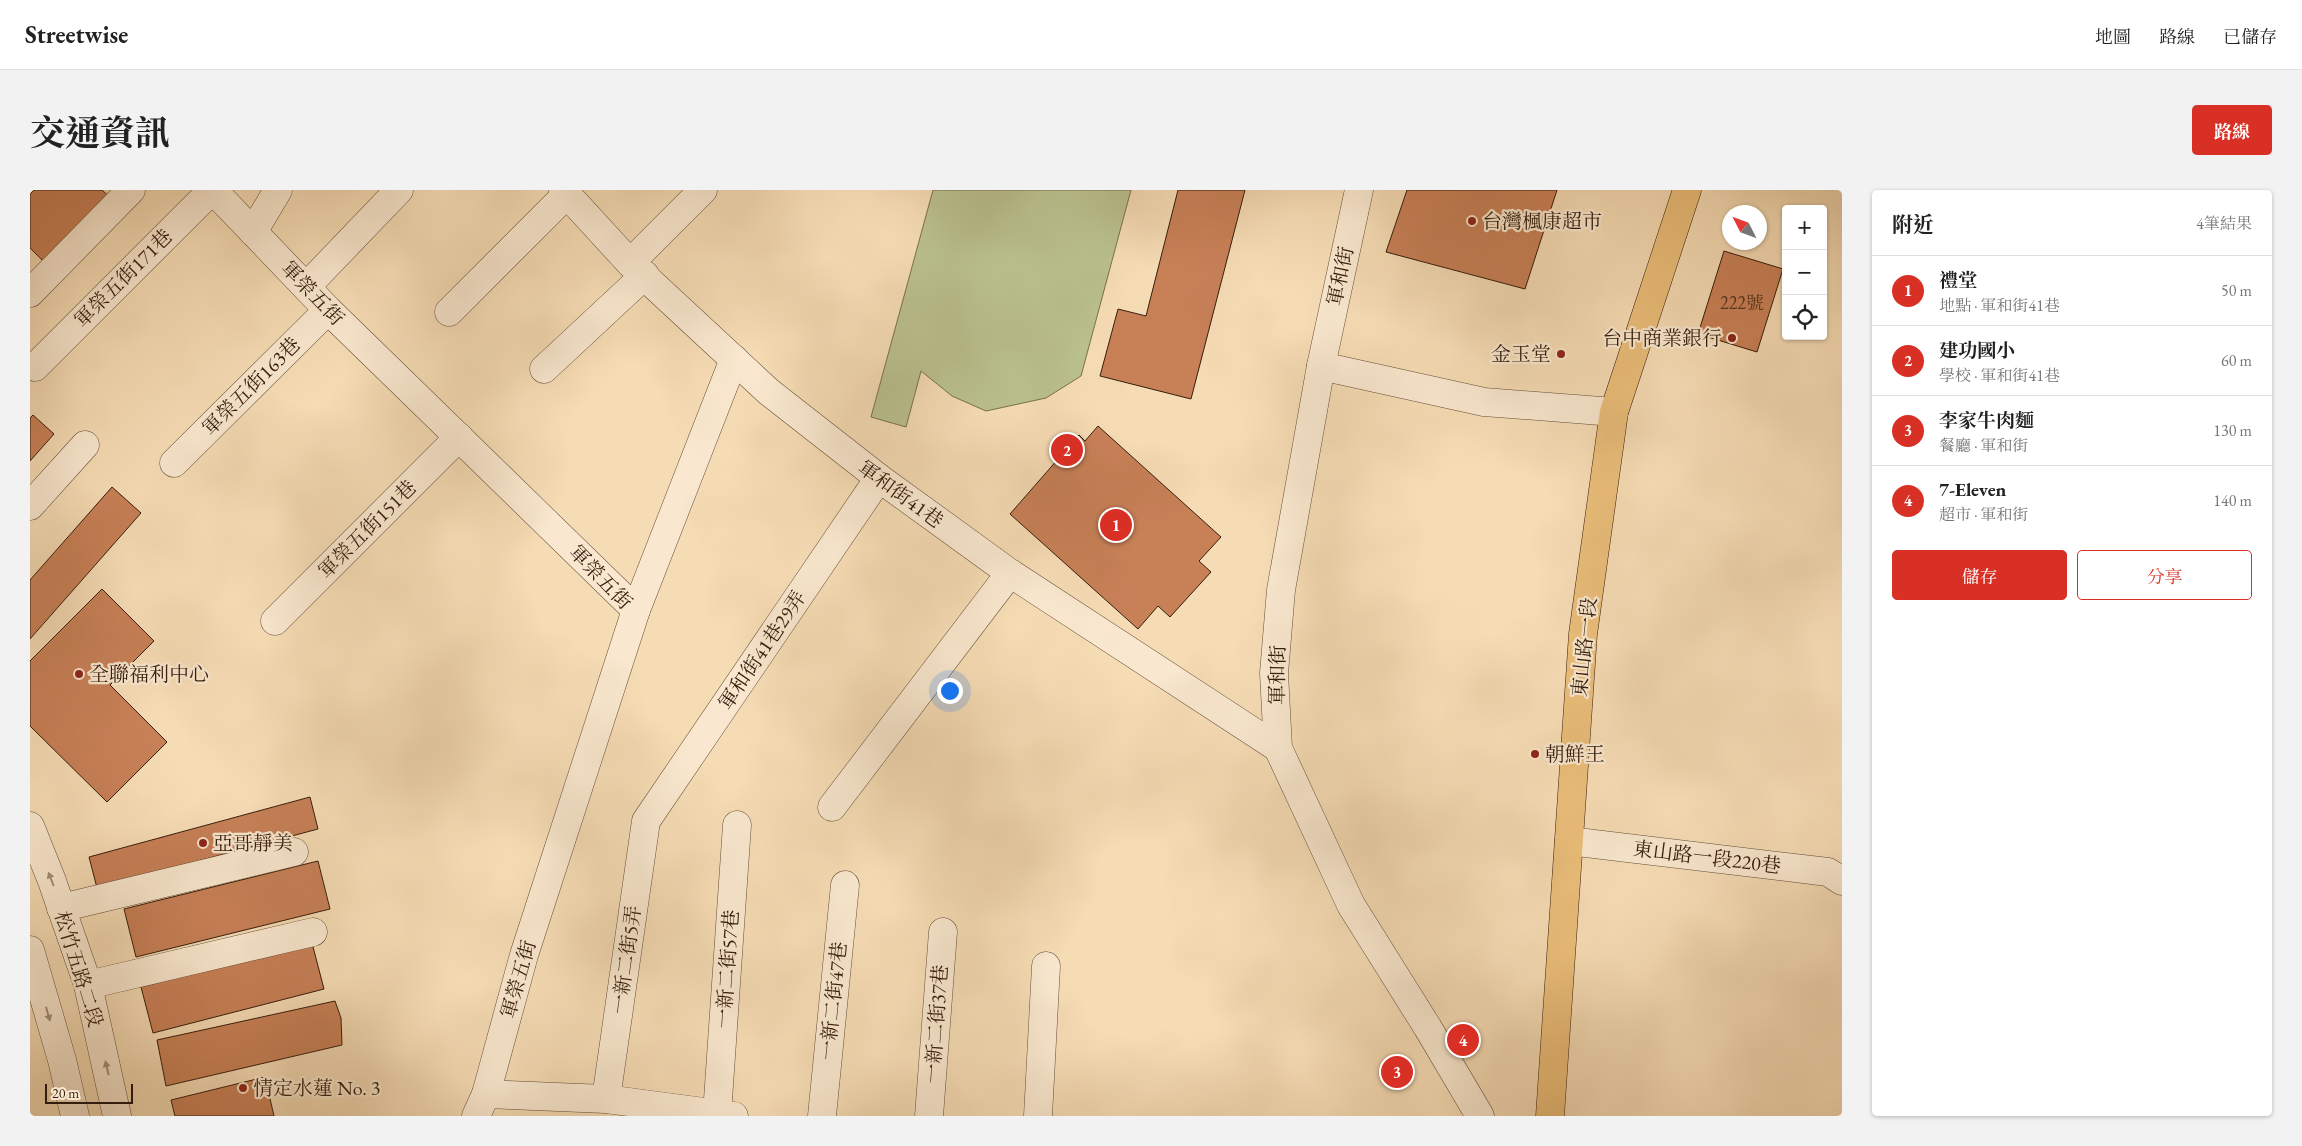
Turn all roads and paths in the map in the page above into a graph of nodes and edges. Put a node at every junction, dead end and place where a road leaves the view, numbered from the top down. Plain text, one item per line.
1 (131, 190) edge
2 (212, 190) edge
3 (278, 190) edge
4 (399, 190) edge
5 (703, 190) edge
6 (1359, 190) edge
7 (1687, 190) edge
8 (565, 192) edge
9 (253, 232) junction
10 (638, 269) junction
11 (306, 287) junction
12 (30, 293) edge
13 (328, 310) junction
14 (449, 312) dead end
15 (734, 359) junction
16 (1320, 366) junction
17 (35, 367) dead end
18 (544, 369) dead end
19 (1614, 412) junction
20 (459, 437) junction
21 (85, 445) dead end
22 (174, 463) dead end
23 (879, 478) junction
24 (30, 506) edge
25 (1010, 573) junction
26 (636, 610) junction
27 (275, 621) dead end
28 (1278, 748) junction
29 (832, 807) dead end
30 (646, 821) joint
31 (737, 825) dead end
32 (30, 826) edge
33 (1569, 841) junction
34 (294, 852) dead end
35 (1842, 881) edge
36 (845, 885) dead end
37 (62, 908) junction
38 (313, 932) dead end
39 (943, 932) dead end
40 (30, 950) edge
41 (1046, 966) dead end
42 (88, 985) junction
43 (481, 1105) edge
44 (621, 1106) edge
45 (725, 1115) edge
46 (75, 1116) edge
47 (117, 1116) edge
48 (822, 1116) edge
49 (929, 1116) edge
50 (1038, 1116) edge
51 (1480, 1116) edge
52 (1550, 1116) edge

1 - 12 street
2 - 9 street, 軍榮五街
2 - 17 street, 軍榮五街171巷
3 - 9 street
4 - 11 street
5 - 10 street
6 - 16 street, 軍和街
7 - 19 main road, 東山路一段
8 - 10 street, 軍和街41巷
8 - 14 street
9 - 11 street, 軍榮五街
10 - 15 street, 軍和街41巷
10 - 18 street
11 - 13 street, 軍榮五街
13 - 20 street, 軍榮五街
13 - 22 street, 軍榮五街163巷
15 - 23 street, 軍和街41巷
15 - 26 street
16 - 19 street
16 - 28 street, 軍和街
19 - 33 main road, 東山路一段
20 - 26 street, 軍榮五街
20 - 27 street, 軍榮五街151巷
21 - 24 street
23 - 25 street, 軍和街41巷
23 - 30 street, 軍和街41巷29弄
25 - 28 street, 軍和街41巷
25 - 29 street
26 - 43 street, 軍榮五街
28 - 51 street, 軍和街
30 - 44 street, 一新二街5弄
31 - 45 street, 一新二街57巷
37 -> 32 street, 松竹五路二段
33 - 35 street, 東山路一段220巷
33 - 52 main road, 東山路一段
34 - 37 street
36 - 48 street, 一新二街47巷
37 - 42 street, 松竹五路二段
38 - 42 street
39 - 49 street, 一新二街37巷
40 -> 46 street, 松竹五路二段
41 - 50 street
47 -> 42 street, 松竹五路二段
43 - 44 street
44 - 45 street

